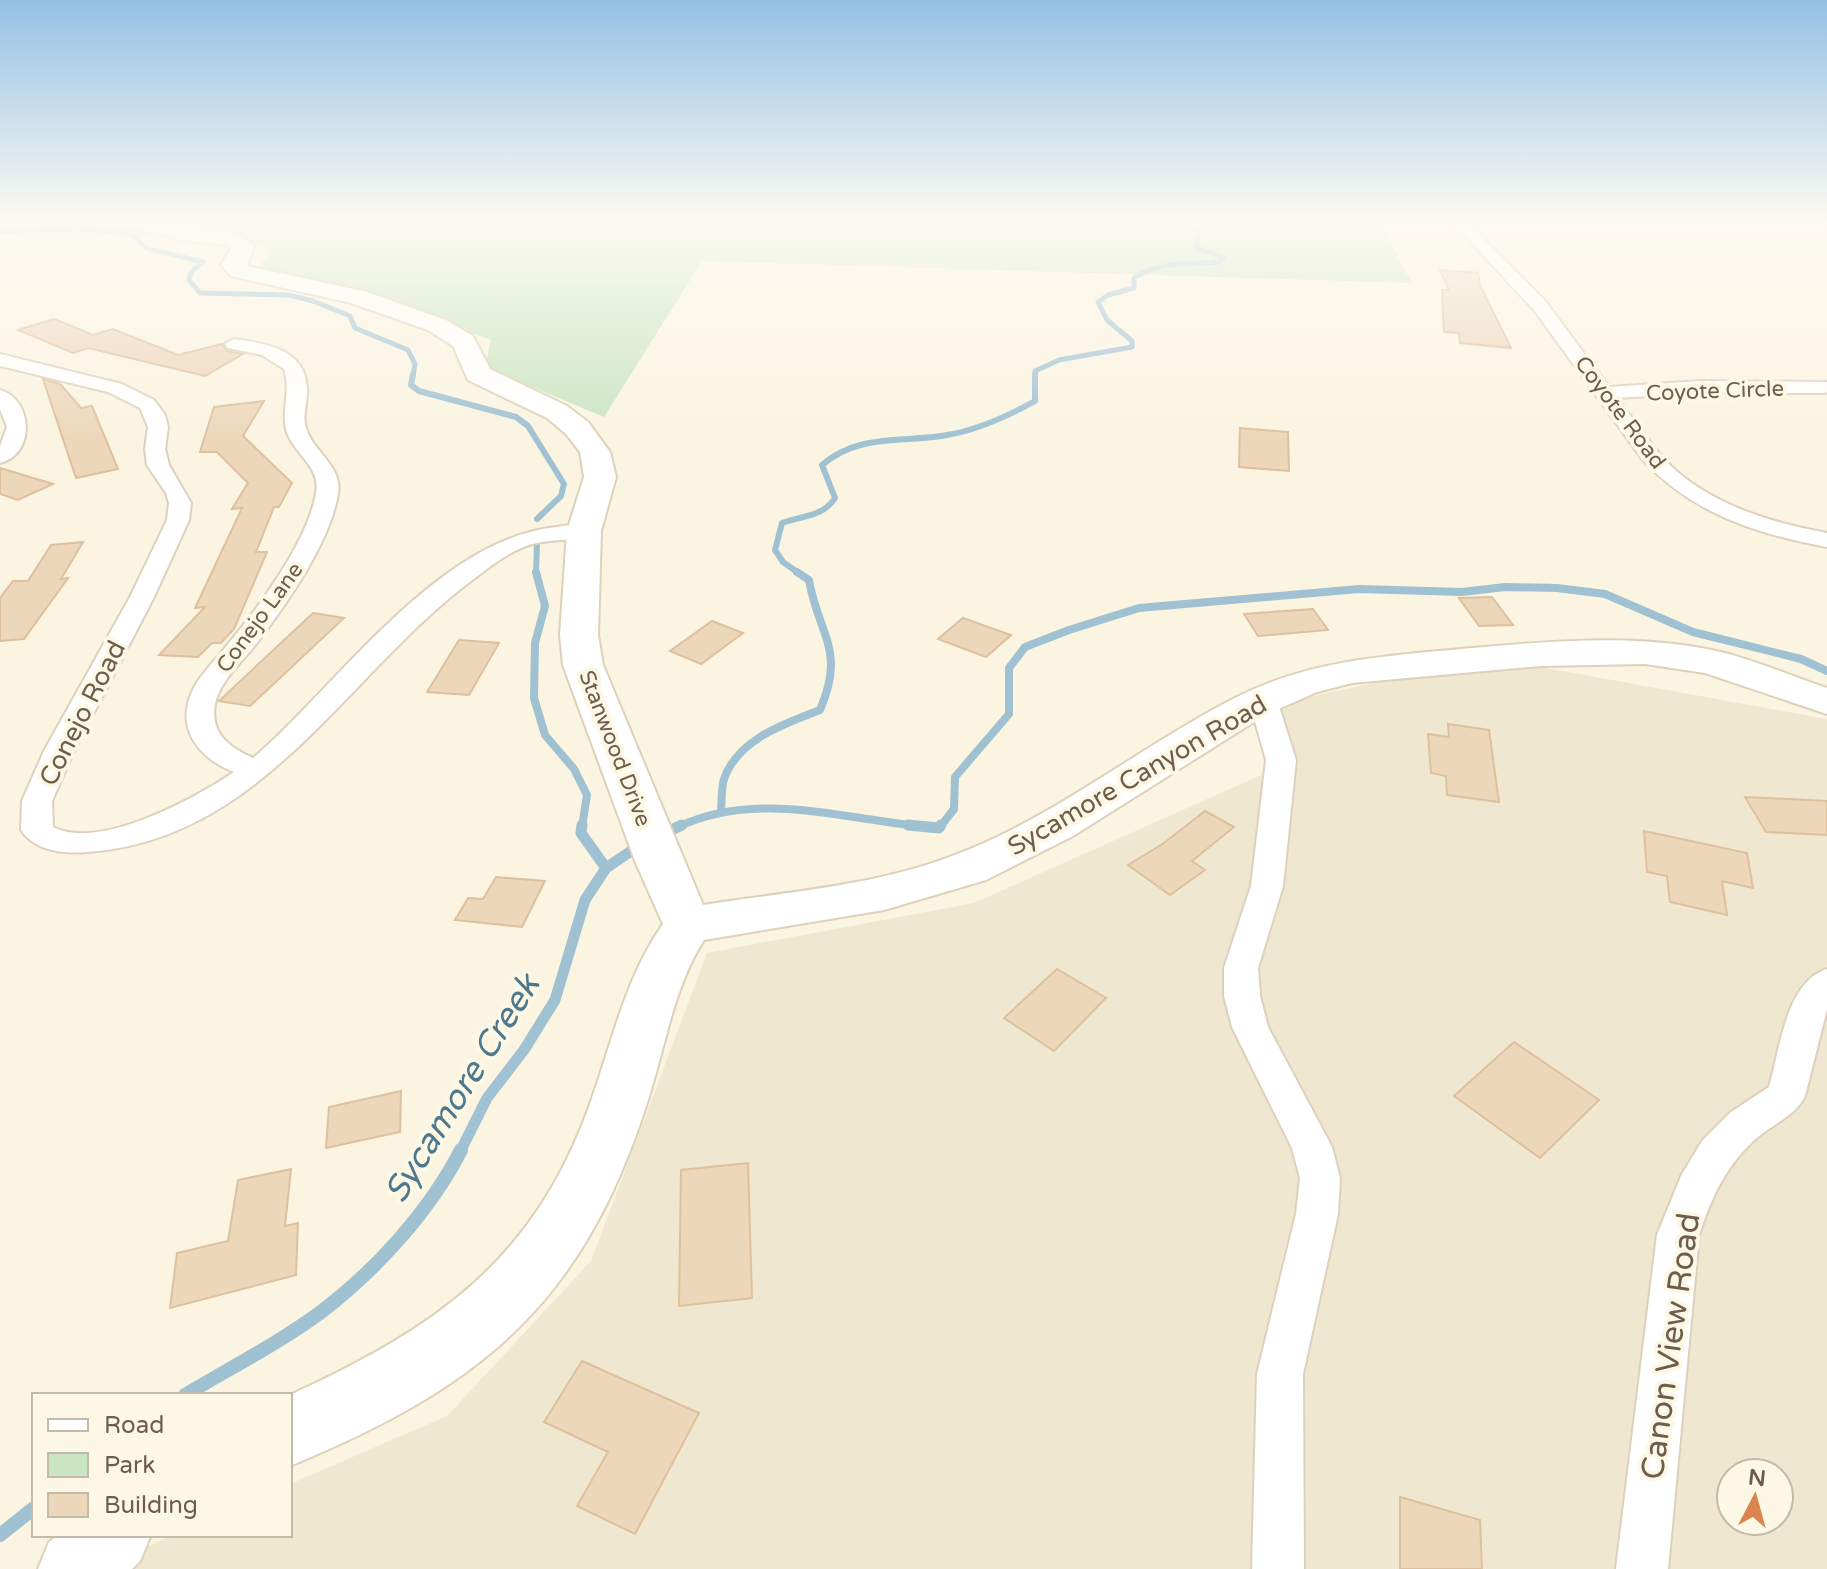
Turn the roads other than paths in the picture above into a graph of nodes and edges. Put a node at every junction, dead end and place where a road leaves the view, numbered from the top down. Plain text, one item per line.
1 (343, 294) edge
2 (1530, 294) edge
3 (234, 344) dead end
4 (0, 360) edge
5 (1826, 381) edge
6 (1605, 393) junction
7 (0, 396) edge
8 (0, 457) edge
9 (584, 531) junction
10 (1827, 540) edge
11 (1263, 700) junction
12 (1827, 702) edge
13 (255, 769) junction
14 (688, 925) junction
15 (1827, 982) edge
16 (292, 1430) edge
17 (112, 1537) edge
18 (76, 1569) edge
19 (1278, 1569) edge
20 (1642, 1569) edge

1 - 9 main road, Stanwood Drive
2 - 6 street, Coyote Road
3 - 13 street, Conejo Lane
4 - 13 street, Conejo Road
5 - 6 street, Coyote Circle
6 - 10 street, Coyote Road
7 - 8 street
9 - 13 street, Conejo Road
9 - 14 main road, Stanwood Drive
11 - 12 main road, Sycamore Canyon Road
11 - 14 main road, Sycamore Canyon Road
11 - 19 street
14 - 16 main road
15 - 20 street, Canon View Road
17 - 18 main road

